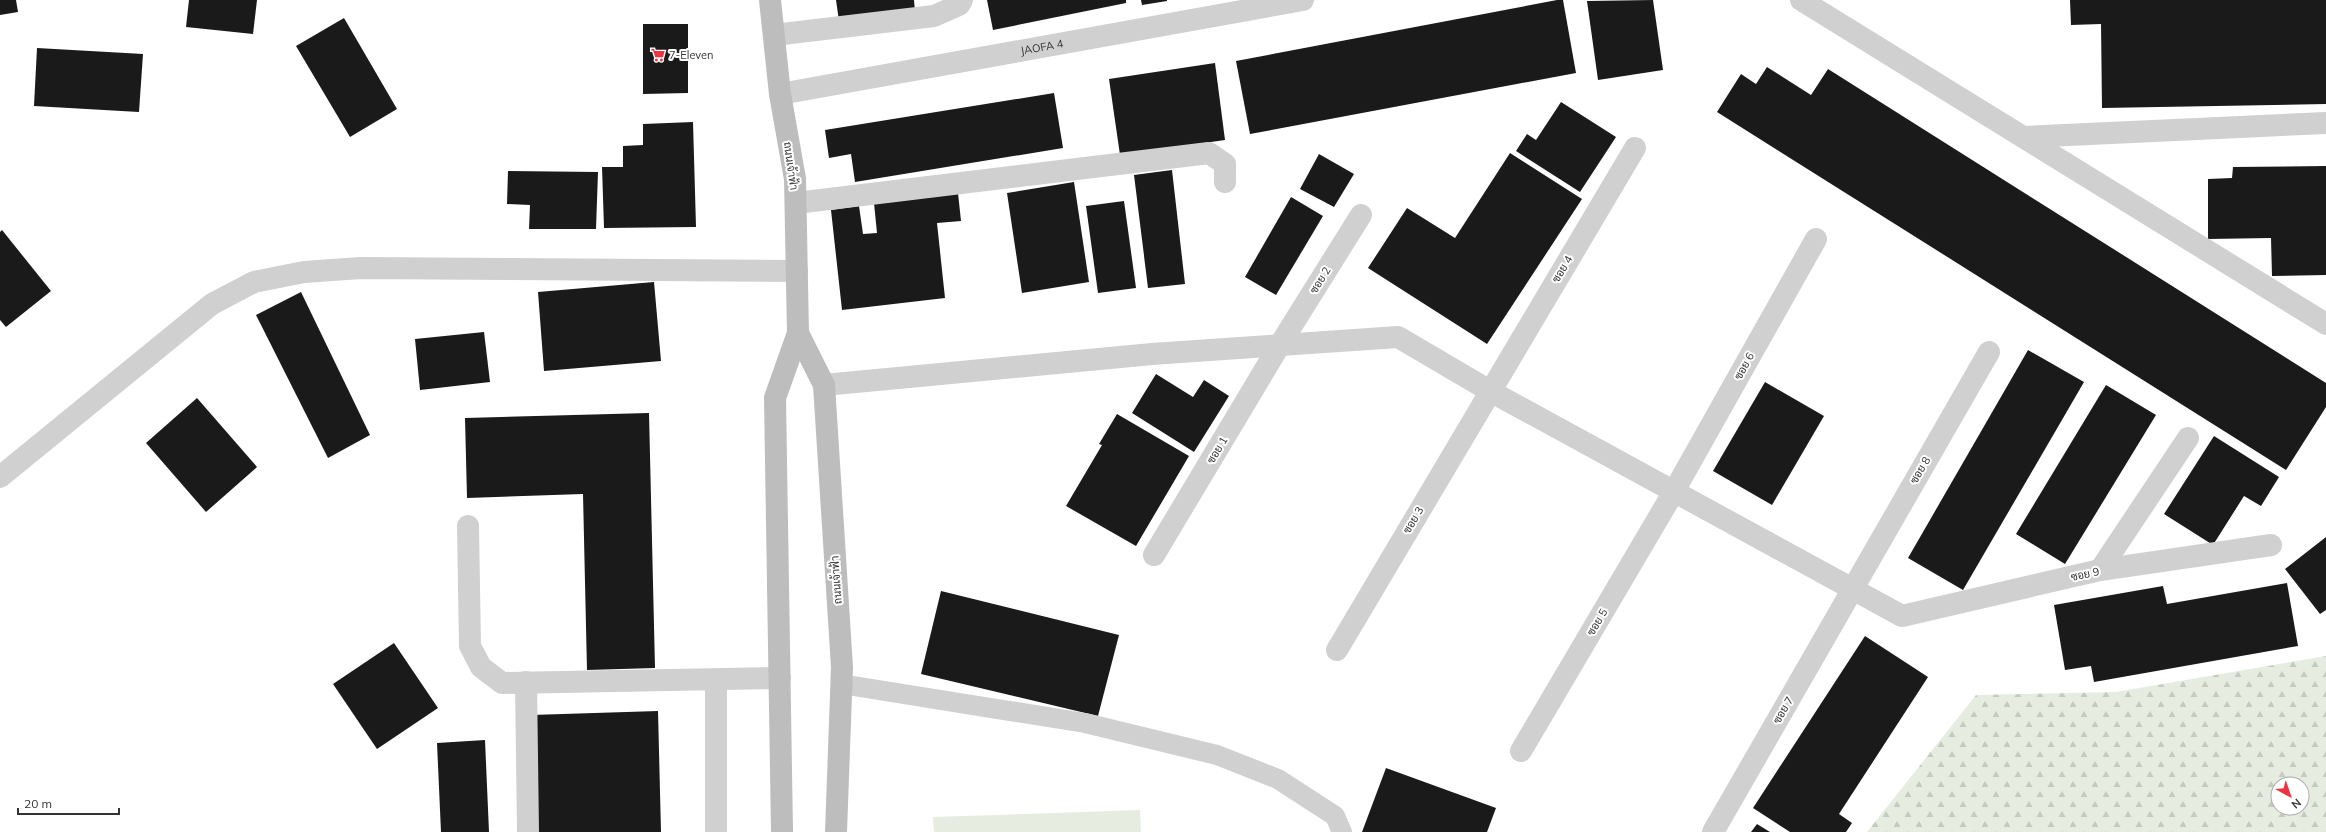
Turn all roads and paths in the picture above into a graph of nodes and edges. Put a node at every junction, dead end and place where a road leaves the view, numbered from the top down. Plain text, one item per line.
1 (770, 0) edge
2 (962, 0) edge
3 (1303, 0) edge
4 (1801, 0) edge
5 (774, 35) junction
6 (780, 94) junction
7 (2326, 123) edge
8 (2024, 137) junction
9 (1635, 148) dead end
10 (1225, 182) dead end
11 (796, 203) junction
12 (1361, 215) dead end
13 (1816, 239) dead end
14 (797, 271) junction
15 (2326, 324) edge
16 (798, 333) junction
17 (1279, 346) junction
18 (1989, 352) dead end
19 (824, 385) junction
20 (1490, 391) junction
21 (2188, 438) dead end
22 (0, 476) edge
23 (1673, 493) junction
24 (468, 526) dead end
25 (2271, 545) dead end
26 (1154, 555) dead end
27 (2100, 570) junction
28 (1852, 588) junction
29 (1337, 650) dead end
30 (780, 678) junction
31 (716, 680) junction
32 (526, 682) junction
33 (841, 684) junction
34 (1521, 751) dead end
35 (528, 832) edge
36 (716, 832) edge
37 (782, 832) edge
38 (836, 832) edge
39 (1342, 832) edge
40 (1713, 832) edge

1 - 5 main road, ถนนเจ้าฟ้า
2 - 5 street
3 - 6 street, JAOFA 4
4 - 8 street
5 - 6 main road, ถนนเจ้าฟ้า
6 - 11 main road, ถนนเจ้าฟ้า
7 - 8 street
8 - 15 street
9 - 20 street, ซอย 4
10 - 11 street
11 - 14 main road, ถนนเจ้าฟ้า
12 - 17 street, ซอย 2
13 - 23 street, ซอย 6
14 - 16 main road, ถนนเจ้าฟ้า
14 - 22 street
16 - 19 main road, ถนนเจ้าฟ้า
16 - 30 main road, ถนนเจ้าฟ้า
17 - 19 street
17 - 20 street
17 - 26 street, ซอย 1
18 - 28 street, ซอย 8
19 - 33 main road, ถนนเจ้าฟ้า
20 - 23 street
20 - 29 street, ซอย 3
21 - 27 street
23 - 28 street
23 - 34 street, ซอย 5
24 - 32 street
25 - 27 street, ซอย 9
27 - 28 street, ซอย 9
28 - 40 street, ซอย 7
30 - 31 street
30 - 37 main road, ถนนเจ้าฟ้า
31 - 32 street
31 - 36 street
32 - 35 street
33 - 38 main road, ถนนเจ้าฟ้า
33 - 39 lane

